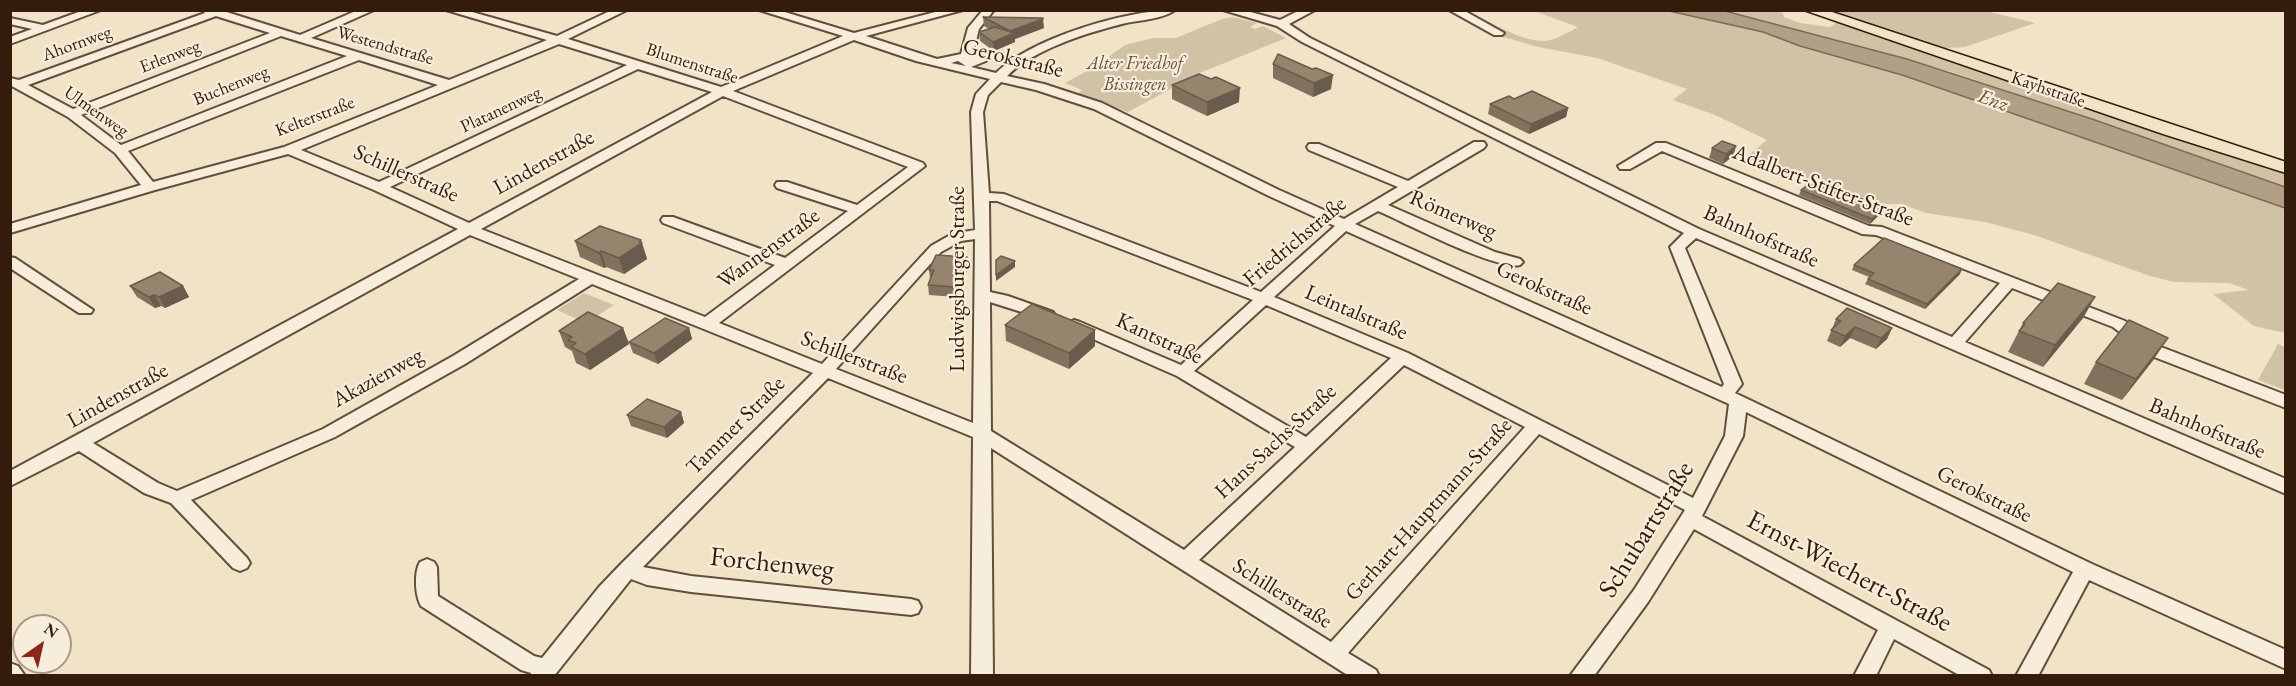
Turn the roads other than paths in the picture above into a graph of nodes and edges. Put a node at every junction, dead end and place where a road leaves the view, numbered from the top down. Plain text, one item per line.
1 (96, 10) edge
2 (369, 10) edge
3 (451, 10) edge
4 (622, 10) edge
5 (764, 10) edge
6 (958, 10) edge
7 (989, 10) edge
8 (1170, 10) edge
9 (1227, 10) edge
10 (1310, 10) edge
11 (1454, 10) edge
12 (1811, 10) edge
13 (211, 12) edge
14 (10, 21) edge
15 (1281, 24) junction
16 (45, 29) junction
17 (280, 33) junction
18 (1498, 33) dead end
19 (854, 36) junction
20 (299, 39) junction
21 (558, 40) junction
22 (10, 41) edge
23 (356, 57) junction
24 (936, 63) junction
25 (637, 65) junction
26 (997, 76) junction
27 (14, 82) edge
28 (449, 84) junction
29 (722, 91) junction
30 (72, 114) junction
31 (1479, 145) dead end
32 (1314, 147) dead end
33 (120, 150) junction
34 (289, 150) junction
35 (918, 166) joint
36 (1625, 166) dead end
37 (2286, 168) edge
38 (782, 185) dead end
39 (1409, 186) junction
40 (150, 187) junction
41 (379, 187) junction
42 (982, 197) junction
43 (1377, 205) junction
44 (859, 210) junction
45 (668, 220) dead end
46 (1345, 224) junction
47 (10, 229) edge
48 (469, 229) junction
49 (1694, 232) junction
50 (981, 234) junction
51 (10, 261) edge
52 (1515, 262) dead end
53 (786, 264) junction
54 (591, 278) junction
55 (2008, 282) junction
56 (982, 296) junction
57 (1263, 298) junction
58 (85, 310) dead end
59 (705, 325) junction
60 (1955, 344) junction
61 (1402, 357) junction
62 (1183, 372) junction
63 (823, 373) junction
64 (1732, 399) junction
65 (2286, 402) edge
66 (1537, 425) junction
67 (983, 434) junction
68 (80, 443) junction
69 (1307, 446) junction
70 (10, 480) edge
71 (2286, 487) edge
72 (177, 498) junction
73 (1694, 514) junction
74 (1184, 562) junction
75 (240, 563) dead end
76 (427, 567) dead end
77 (2085, 568) junction
78 (628, 569) junction
79 (911, 607) dead end
80 (1890, 627) junction
81 (1333, 655) junction
82 (2286, 660) edge
83 (10, 672) edge
84 (544, 672) edge
85 (14, 675) edge
86 (982, 675) edge
87 (1368, 675) edge
88 (1581, 675) edge
89 (1865, 675) edge
90 (1981, 675) edge
91 (2027, 675) edge

1 - 16 street
2 - 20 street
3 - 21 street, Blumenstraße
4 - 21 street, Kelterstraße
5 - 19 street, Gerokstraße
6 - 19 street, Lindenstraße
7 - 24 street
8 - 26 street, Ludwigsburger Straße
9 - 15 street, Bahnhofstraße
10 - 15 street
11 - 18 street
12 - 37 main road, Kayhstraße
13 - 17 street, Westendstraße
13 - 27 street, Ahornweg
14 - 16 street
15 - 49 street, Bahnhofstraße
16 - 22 street
17 - 20 street, Westendstraße
17 - 30 street, Erlenweg
19 - 24 street, Gerokstraße
19 - 29 street, Lindenstraße
20 - 23 street, Westendstraße
21 - 25 street, Blumenstraße
21 - 28 street, Kelterstraße
23 - 28 street, Westendstraße
23 - 33 street, Buchenweg
24 - 26 street, Gerokstraße
25 - 29 street, Blumenstraße
25 - 41 street, Platanenweg
26 - 42 street, Ludwigsburger Straße
26 - 46 street, Gerokstraße
27 - 30 street, Ulmenweg
28 - 34 street, Kelterstraße
29 - 35 street, Blumenstraße
29 - 48 street, Lindenstraße
30 - 33 street, Ulmenweg
31 - 39 street, Friedrichstraße
32 - 39 street
33 - 40 street, Ulmenweg
34 - 40 street, Kelterstraße
34 - 41 street, Schillerstraße
35 - 44 street, Wannenstraße
36 - 55 street, Adalbert-Stifter-Straße
38 - 44 street, Wannenstraße
39 - 43 street, Friedrichstraße
40 - 47 street, Kelterstraße
41 - 48 street, Schillerstraße
42 - 50 street, Ludwigsburger Straße
42 - 57 street, Leintalstraße
43 - 46 street, Friedrichstraße
43 - 52 street, Römerweg
44 - 53 street, Wannenstraße
45 - 53 street
46 - 57 street, Friedrichstraße
46 - 64 street, Gerokstraße
48 - 54 street, Schillerstraße
48 - 68 street, Lindenstraße
49 - 60 street, Bahnhofstraße
49 - 64 street, Schubartstraße
50 - 56 street, Ludwigsburger Straße
50 - 63 street, Tammer Straße
51 - 58 street
53 - 59 street, Wannenstraße
54 - 59 street, Schillerstraße
54 - 72 street, Akazienweg
55 - 60 street
55 - 65 street, Adalbert-Stifter-Straße
56 - 62 street, Kantstraße
56 - 67 street, Ludwigsburger Straße
57 - 61 street, Leintalstraße
57 - 62 street, Friedrichstraße
59 - 63 street, Schillerstraße
60 - 71 street, Bahnhofstraße
61 - 66 street, Leintalstraße
61 - 69 street, Hans-Sachs-Straße
62 - 69 street, Kantstraße
63 - 67 street, Schillerstraße
63 - 78 street, Tammer Straße
64 - 73 street, Schubartstraße
64 - 77 street, Gerokstraße
66 - 73 street, Leintalstraße
66 - 81 street, Gerhart-Hauptmann-Straße
67 - 74 street, Schillerstraße
67 - 86 street, Ludwigsburger Straße
68 - 70 street, Lindenstraße
68 - 72 street
69 - 74 street, Hans-Sachs-Straße
72 - 75 street
73 - 80 street, Ernst-Wiechert-Straße
73 - 88 street, Schubartstraße
74 - 81 street, Schillerstraße
76 - 84 street
77 - 82 street, Gerokstraße
77 - 91 street
78 - 79 street, Forchenweg
78 - 84 street, Tammer Straße
80 - 89 street
80 - 90 street, Ernst-Wiechert-Straße
81 - 87 street, Schillerstraße
83 - 85 street

